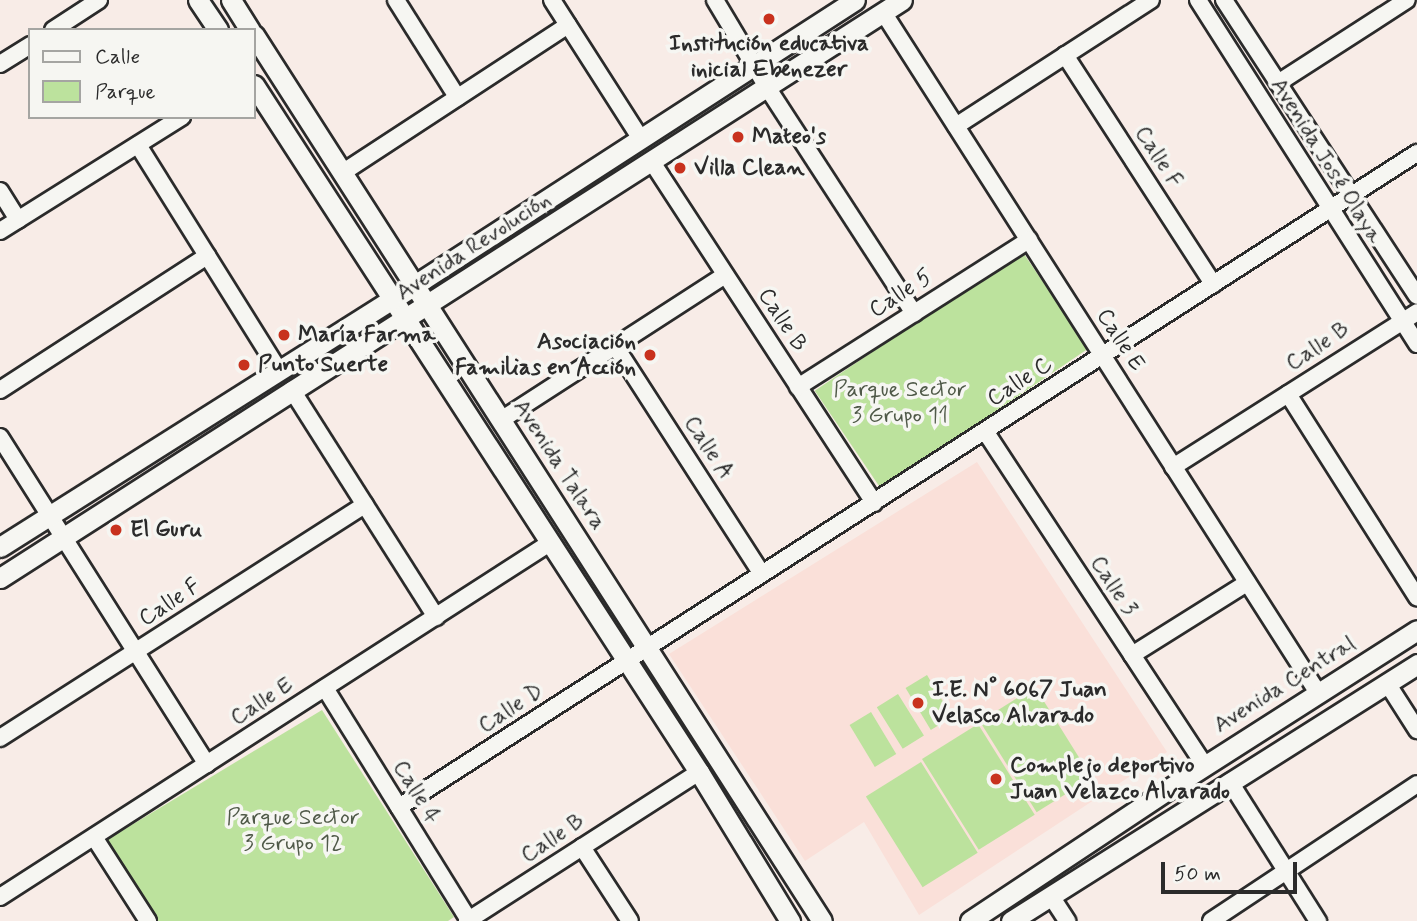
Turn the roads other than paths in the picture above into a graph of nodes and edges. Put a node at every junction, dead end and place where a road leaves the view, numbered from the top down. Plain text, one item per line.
1 (99, 0) edge
2 (198, 0) edge
3 (231, 0) edge
4 (396, 0) edge
5 (552, 0) edge
6 (715, 0) edge
7 (855, 0) edge
8 (902, 0) edge
9 (1151, 0) edge
10 (1198, 0) edge
11 (1224, 0) edge
12 (1407, 0) edge
13 (1387, 6) edge
14 (883, 12) junction
15 (568, 25) junction
16 (56, 28) edge
17 (217, 28) edge
18 (249, 28) edge
19 (256, 38) edge
20 (28, 46) edge
21 (1065, 55) junction
22 (755, 63) junction
23 (0, 64) edge
24 (1278, 83) junction
25 (766, 87) junction
26 (256, 88) edge
27 (457, 97) junction
28 (179, 119) edge
29 (956, 126) junction
30 (641, 139) junction
31 (138, 145) junction
32 (1417, 153) edge
33 (652, 162) junction
34 (342, 173) junction
35 (0, 191) edge
36 (1351, 195) junction
37 (1329, 209) junction
38 (18, 220) junction
39 (0, 231) edge
40 (1028, 240) junction
41 (207, 256) junction
42 (725, 275) junction
43 (1213, 284) junction
44 (414, 285) junction
45 (1417, 296) edge
46 (393, 299) junction
47 (427, 306) junction
48 (1417, 312) edge
49 (914, 313) junction
50 (406, 320) junction
51 (1402, 321) junction
52 (1417, 344) edge
53 (615, 346) junction
54 (1102, 355) junction
55 (278, 369) junction
56 (798, 387) junction
57 (0, 390) edge
58 (292, 390) junction
59 (1288, 394) junction
60 (500, 420) junction
61 (985, 431) junction
62 (0, 437) edge
63 (1173, 467) junction
64 (874, 503) junction
65 (365, 505) junction
66 (50, 515) junction
67 (64, 537) junction
68 (548, 544) junction
69 (0, 547) edge
70 (762, 574) junction
71 (0, 578) edge
72 (1247, 583) junction
73 (1417, 597) edge
74 (436, 617) junction
75 (1417, 630) edge
76 (647, 649) junction
77 (136, 652) junction
78 (1132, 655) junction
79 (626, 662) junction
80 (1417, 664) edge
81 (1387, 683) junction
82 (325, 688) junction
83 (1318, 693) junction
84 (1417, 730) edge
85 (0, 738) edge
86 (207, 764) junction
87 (1204, 765) junction
88 (699, 772) junction
89 (1230, 782) junction
90 (1417, 784) edge
91 (399, 807) junction
92 (94, 837) junction
93 (582, 847) junction
94 (1286, 871) junction
95 (1051, 896) junction
96 (0, 897) edge
97 (468, 920) edge
98 (148, 921) edge
99 (631, 921) edge
100 (790, 921) edge
101 (822, 921) edge
102 (970, 921) edge
103 (1011, 921) edge
104 (1067, 921) edge
105 (1211, 921) edge
106 (1318, 921) edge

1 - 16 street
2 - 17 street
3 - 18 street
4 - 27 street
5 - 15 street
6 - 22 street
7 - 22 street, Avenida Revolución
8 - 14 street, Avenida Revolución
9 - 21 street
10 - 37 street, Avenida José Olaya
11 - 24 street, Avenida José Olaya
12 - 13 street
13 - 24 street
14 - 25 street, Avenida Revolución
14 - 29 street, Calle E
15 - 27 street
15 - 30 street
19 - 34 street, Avenida Talara
20 - 23 street
21 - 29 street
21 - 43 street, Calle F
22 - 25 street
22 - 30 street, Avenida Revolución
24 - 36 street, Avenida José Olaya
25 - 33 street, Avenida Revolución
25 - 49 street
26 - 46 street
27 - 34 street
28 - 31 street
29 - 40 street, Calle E
30 - 44 street, Avenida Revolución
31 - 38 street
31 - 41 street
32 - 36 street, Calle C
33 - 42 street, Calle B
33 - 47 street, Avenida Revolución
34 - 44 street, Avenida Talara
35 - 38 street
36 - 37 street, Calle C
36 - 45 street, Avenida José Olaya
37 - 43 street, Calle C
37 - 51 street, Avenida José Olaya
38 - 39 street
40 - 49 street, Calle 5
40 - 54 street, Calle E
41 - 55 street
41 - 57 street
42 - 53 street
42 - 56 street, Calle B
43 - 54 street, Calle C
44 - 46 street, Avenida Revolución
44 - 47 street, Avenida Talara
46 - 50 street
46 - 55 street, Avenida Revolución
47 - 50 street, Avenida Revolución
47 - 60 street, Avenida Talara
48 - 51 street, Calle B
49 - 56 street, Calle 5
50 - 58 street, Avenida Revolución
50 - 68 street
51 - 52 street, Avenida José Olaya
51 - 59 street, Calle B
53 - 60 street
53 - 70 street, Calle A
54 - 61 street, Calle C
54 - 63 street, Calle E
55 - 66 street, Avenida Revolución
56 - 64 street, Calle B
58 - 65 street
58 - 67 street, Avenida Revolución
59 - 63 street, Calle B
59 - 73 street
60 - 76 street, Avenida Talara
61 - 64 street, Calle C
61 - 78 street, Calle 3
62 - 66 street
63 - 72 street, Calle E
64 - 70 street, Calle C
65 - 74 street
65 - 77 street, Calle F
66 - 67 street
66 - 69 street, Avenida Revolución
67 - 71 street, Avenida Revolución
67 - 77 street
68 - 74 street, Calle E
68 - 79 street
70 - 76 street, Calle C
72 - 78 street
72 - 83 street, Calle E
74 - 82 street, Calle E
75 - 83 street, Avenida Central
76 - 79 street, Calle D
76 - 101 street, Avenida Talara
77 - 85 street, Calle F
77 - 86 street
78 - 87 street, Calle 3
79 - 88 street
79 - 91 street, Calle D
80 - 81 street
81 - 84 street
81 - 89 street
82 - 86 street, Calle E
82 - 91 street, Calle 4
83 - 87 street, Avenida Central
86 - 92 street, Calle E
87 - 102 street, Avenida Central
88 - 93 street, Calle B
88 - 100 street
89 - 94 street
89 - 95 street
90 - 94 street
91 - 97 street, Calle 4
92 - 96 street, Calle E
92 - 98 street
93 - 97 street, Calle B
93 - 99 street
94 - 105 street
94 - 106 street
95 - 103 street
95 - 104 street

